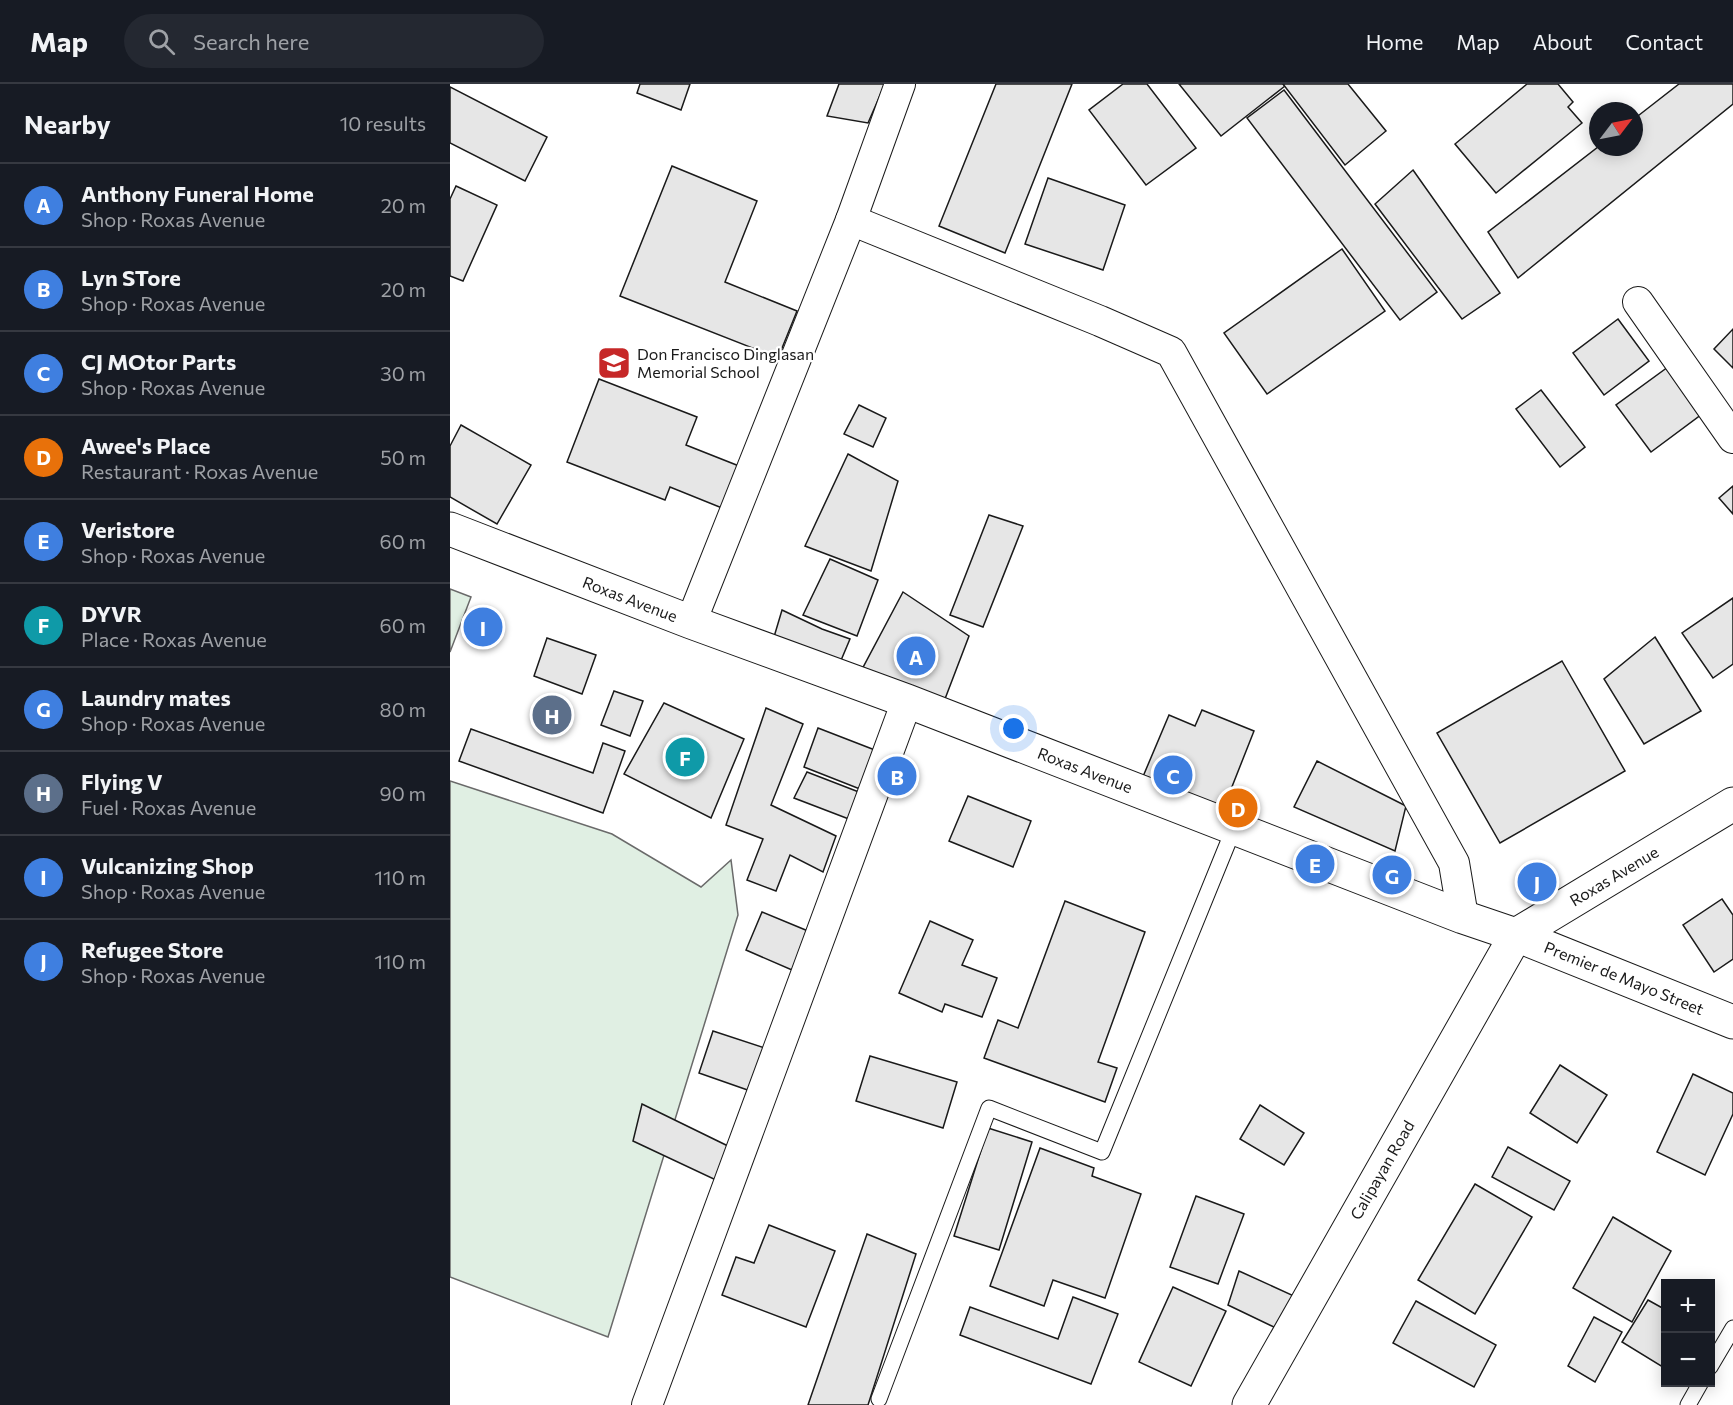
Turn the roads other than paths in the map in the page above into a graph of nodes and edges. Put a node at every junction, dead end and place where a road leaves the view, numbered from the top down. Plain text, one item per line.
1 (900, 84) edge
2 (850, 220) junction
3 (1638, 303) dead end
4 (1733, 438) edge
5 (450, 529) edge
6 (691, 622) junction
7 (907, 701) junction
8 (1733, 804) edge
9 (1234, 828) junction
10 (1463, 917) junction
11 (1516, 935) junction
12 (1733, 1022) edge
13 (1733, 1328) edge
14 (1715, 1359) edge
15 (1699, 1387) edge
16 (879, 1399) dead end
17 (647, 1405) edge
18 (1249, 1405) edge
19 (1688, 1405) edge

1 - 2 street
2 - 6 street
2 - 10 street
3 - 4 street
5 - 6 main road, Roxas Avenue
6 - 7 main road, Roxas Avenue
7 - 9 main road, Roxas Avenue
7 - 17 street
8 - 11 main road, Roxas Avenue
9 - 10 main road, Roxas Avenue
9 - 16 lane
10 - 11 main road, Roxas Avenue
11 - 12 main road, Premier de Mayo Street
11 - 18 main road, Calipayan Road
13 - 14 lane
15 - 19 lane

